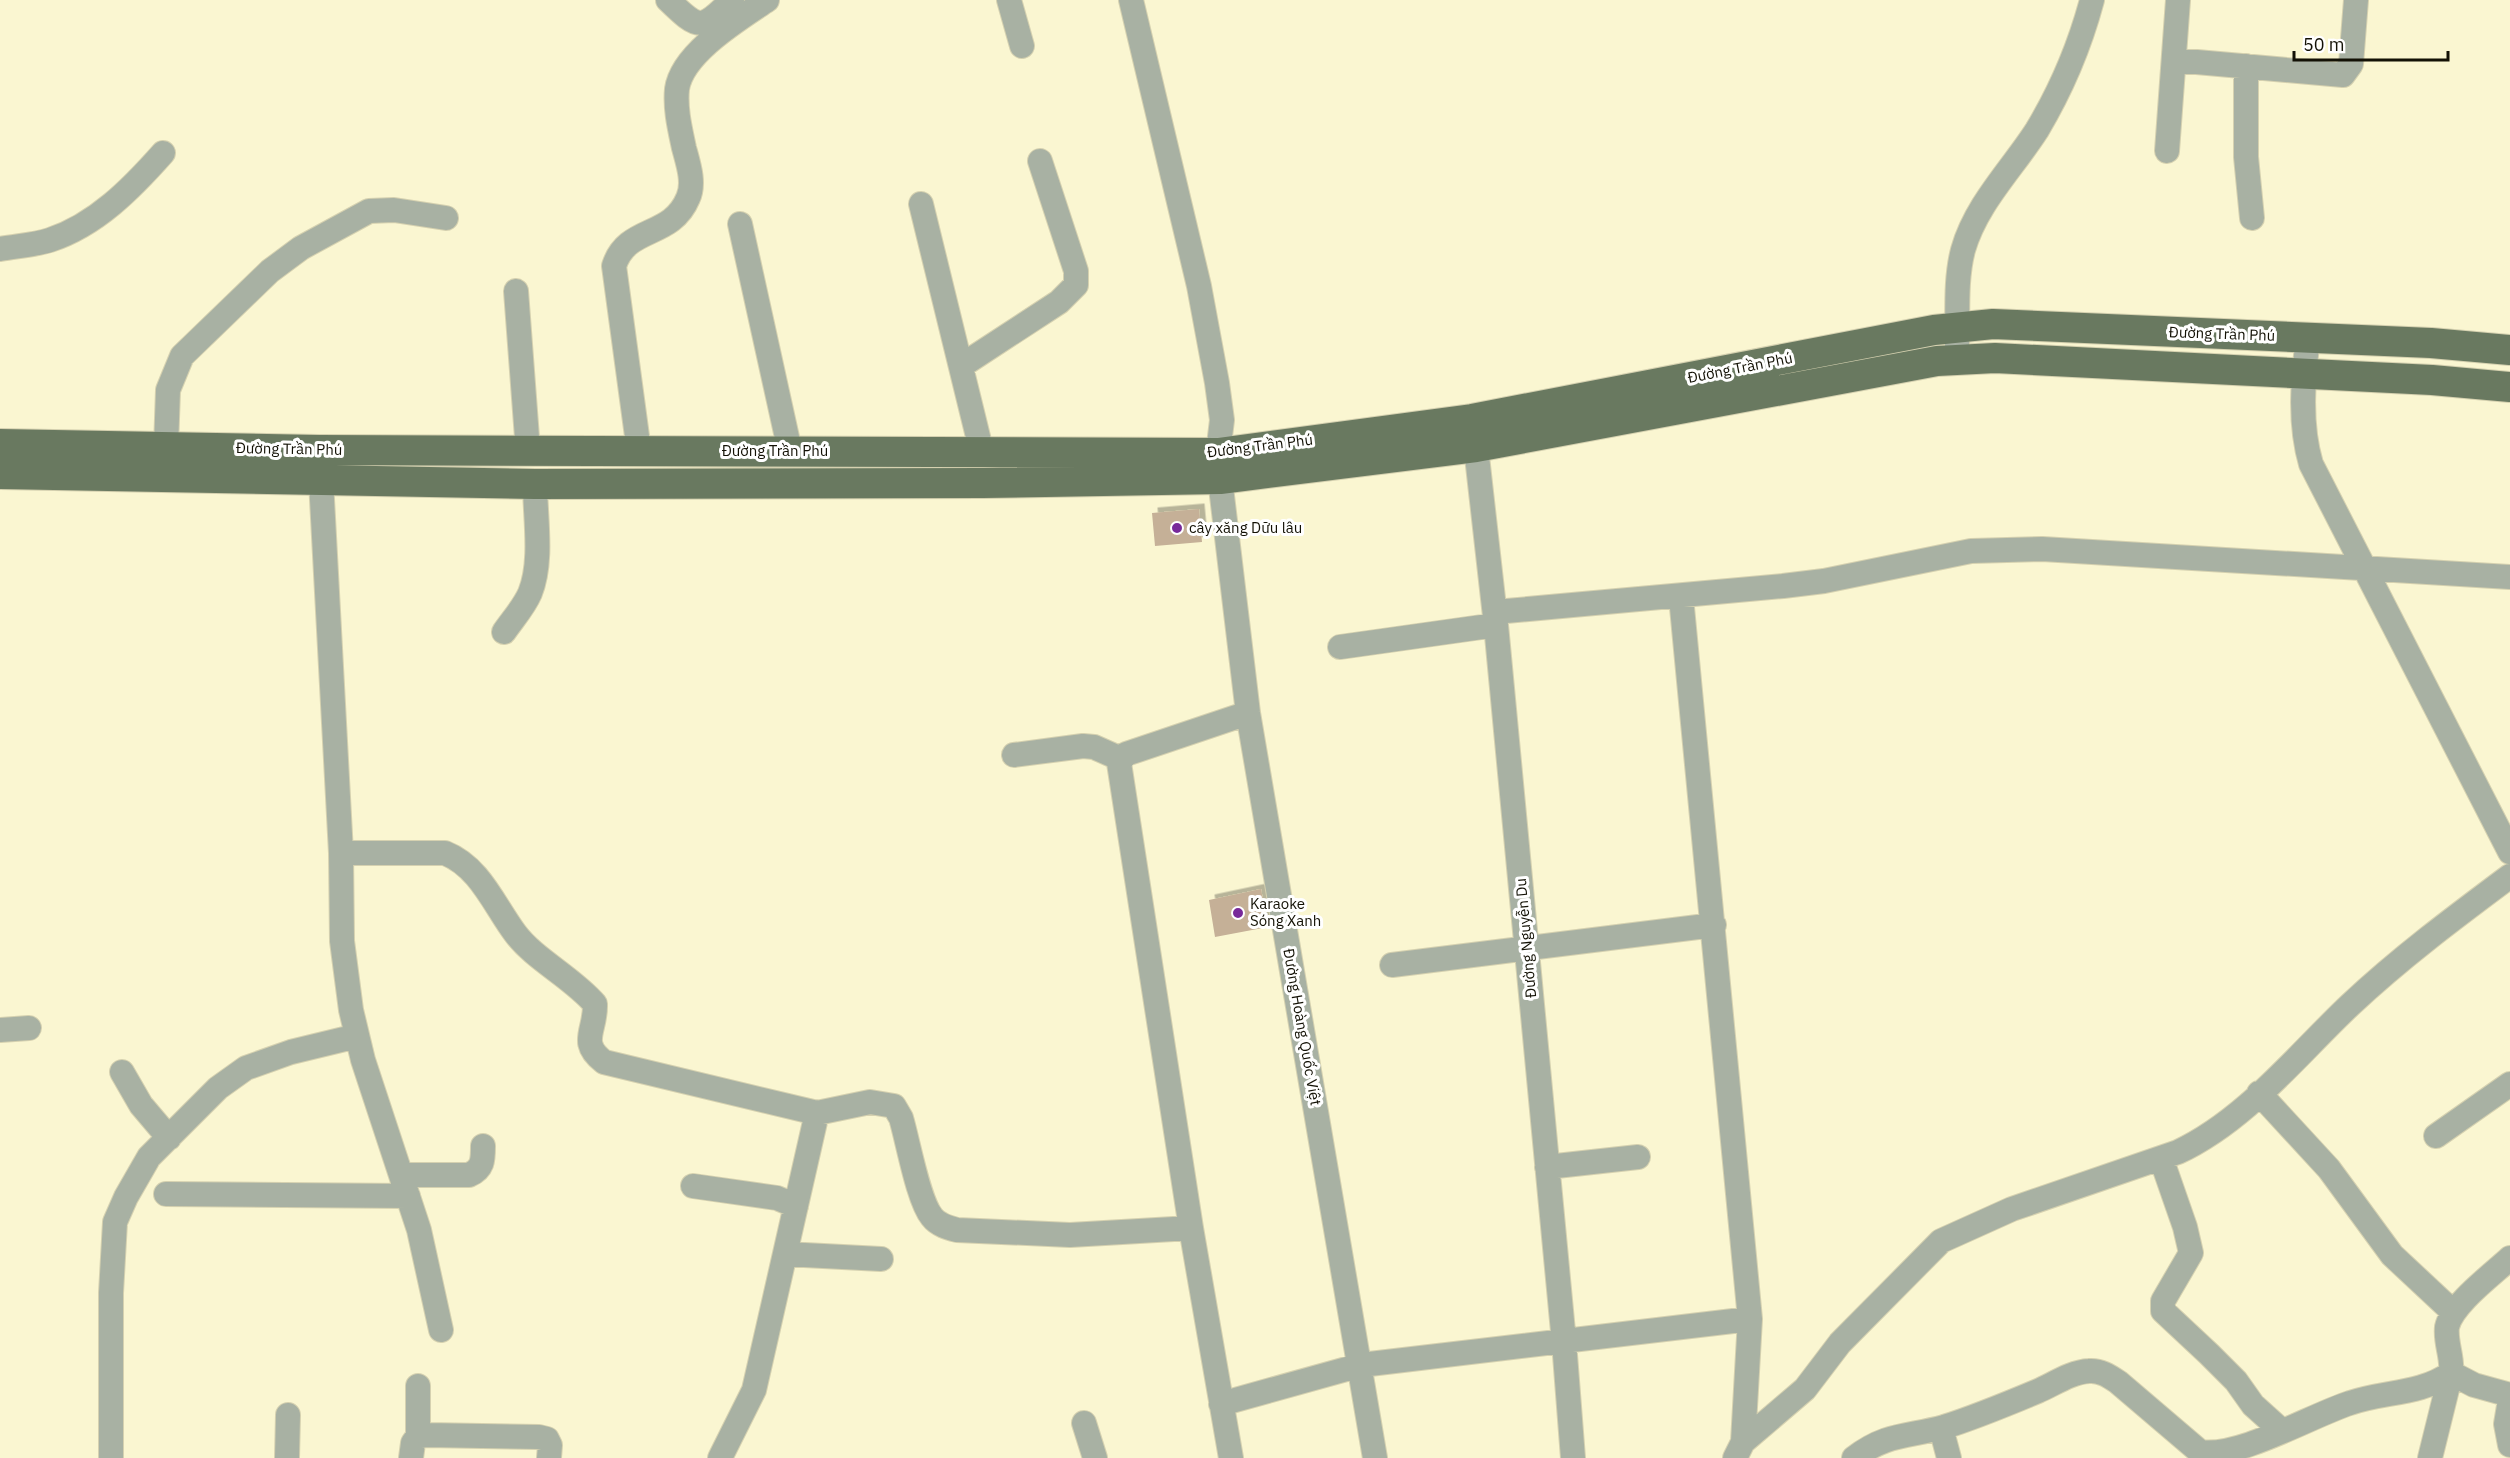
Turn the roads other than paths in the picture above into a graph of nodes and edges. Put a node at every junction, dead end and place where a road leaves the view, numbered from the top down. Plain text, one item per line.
1 (668, 0) edge
2 (732, 0) edge
3 (767, 0) edge
4 (1009, 0) edge
5 (1131, 0) edge
6 (2092, 0) edge
7 (2178, 0) edge
8 (2356, 0) edge
9 (1022, 46) dead end
10 (2174, 60) junction
11 (2246, 66) junction
12 (2168, 151) dead end
13 (163, 153) dead end
14 (1040, 161) dead end
15 (921, 204) dead end
16 (446, 218) dead end
17 (2252, 218) dead end
18 (741, 224) dead end
19 (0, 249) edge
20 (516, 291) dead end
21 (1958, 327) junction
22 (2308, 338) junction
23 (2510, 350) edge
24 (1956, 360) junction
25 (961, 366) junction
26 (2303, 374) junction
27 (2510, 387) edge
28 (1474, 433) junction
29 (0, 444) edge
30 (166, 447) junction
31 (320, 450) junction
32 (528, 451) junction
33 (639, 451) junction
34 (790, 451) junction
35 (982, 453) junction
36 (1219, 466) junction
37 (0, 474) edge
38 (320, 481) junction
39 (535, 484) junction
40 (2365, 570) junction
41 (2510, 577) edge
42 (1681, 597) junction
43 (1495, 619) junction
44 (504, 632) dead end
45 (1340, 647) dead end
46 (1248, 713) junction
47 (1014, 755) dead end
48 (1121, 759) junction
49 (2510, 852) edge
50 (341, 853) junction
51 (2510, 876) edge
52 (1714, 925) junction
53 (1527, 950) junction
54 (1392, 965) dead end
55 (29, 1028) dead end
56 (0, 1030) edge
57 (357, 1036) junction
58 (122, 1072) dead end
59 (2510, 1084) edge
60 (2259, 1093) junction
61 (817, 1113) junction
62 (2436, 1136) dead end
63 (168, 1138) junction
64 (483, 1146) dead end
65 (1638, 1157) dead end
66 (2161, 1158) junction
67 (1547, 1167) junction
68 (405, 1185) junction
69 (693, 1186) dead end
70 (166, 1194) dead end
71 (796, 1206) junction
72 (1191, 1228) junction
73 (785, 1254) junction
74 (2510, 1258) edge
75 (881, 1259) dead end
76 (2453, 1312) junction
77 (1750, 1319) junction
78 (441, 1330) dead end
79 (1564, 1342) junction
80 (1360, 1365) junction
81 (2451, 1373) junction
82 (418, 1386) dead end
83 (2510, 1395) edge
84 (2510, 1400) edge
85 (1221, 1404) junction
86 (288, 1414) dead end
87 (1084, 1423) dead end
88 (1941, 1428) junction
89 (2282, 1431) junction
90 (2510, 1445) edge
91 (111, 1446) edge
92 (415, 1447) edge
93 (1739, 1450) edge
94 (98, 1458) edge
95 (287, 1458) edge
96 (549, 1458) edge
97 (720, 1458) edge
98 (1095, 1458) edge
99 (1231, 1458) edge
100 (1375, 1458) edge
101 (1573, 1458) edge
102 (1854, 1458) edge
103 (1949, 1458) edge
104 (2430, 1458) edge

1 - 2 street
3 - 33 street
4 - 9 street
5 - 36 street, Đường Hoàng Quốc Việt
6 - 21 street
7 - 10 street
8 - 11 street
10 - 11 street
10 - 12 street
11 - 17 street
13 - 19 street
14 - 25 street
15 - 25 street
16 - 30 street
18 - 34 street
20 - 32 street
21 - 22 main road, Đường Trần Phú
21 - 24 street
21 - 28 main road, Đường Trần Phú
22 - 23 main road, Đường Trần Phú
22 - 26 street
24 - 26 main road, Đường Trần Phú
24 - 28 main road, Đường Trần Phú
25 - 35 street
26 - 27 main road, Đường Trần Phú
26 - 40 street
28 - 36 main road, Đường Trần Phú
28 - 43 street, Đường Nguyễn Du
29 - 30 main road, Đường Trần Phú
30 - 31 main road, Đường Trần Phú
31 - 32 main road, Đường Trần Phú
31 - 38 street
32 - 33 main road, Đường Trần Phú
33 - 34 main road, Đường Trần Phú
34 - 35 main road, Đường Trần Phú
35 - 36 main road, Đường Trần Phú
36 - 39 main road, Đường Trần Phú
36 - 46 street, Đường Hoàng Quốc Việt
37 - 38 main road, Đường Trần Phú
38 - 39 main road, Đường Trần Phú
38 - 50 street
39 - 44 street
40 - 41 street
40 - 42 street
40 - 49 street
42 - 43 street
42 - 52 street
43 - 45 street
43 - 53 street, Đường Nguyễn Du
46 - 48 street
46 - 80 street, Đường Hoàng Quốc Việt
47 - 48 street
48 - 72 street
50 - 57 street
50 - 61 street
51 - 60 street
52 - 53 street
52 - 77 street
53 - 54 street
53 - 67 street, Đường Nguyễn Du
55 - 56 street
57 - 63 street
57 - 68 street
58 - 63 street
59 - 62 street
60 - 66 street
60 - 76 street
61 - 71 street
61 - 72 street
63 - 91 street
64 - 68 street
65 - 67 street
66 - 89 street
66 - 93 street
67 - 79 street, Đường Nguyễn Du
68 - 70 street
68 - 78 street
69 - 71 street
71 - 73 street
72 - 85 street
73 - 75 street
73 - 97 street
74 - 76 street
76 - 81 street
77 - 79 street
77 - 93 street
79 - 80 street
79 - 101 street, Đường Nguyễn Du
80 - 85 street
80 - 100 street, Đường Hoàng Quốc Việt
81 - 83 street
81 - 89 street
81 - 104 street
82 - 92 street
84 - 90 street
85 - 99 street
86 - 95 street
87 - 98 street
88 - 89 street
88 - 102 street
88 - 103 street
91 - 94 street
92 - 96 street

